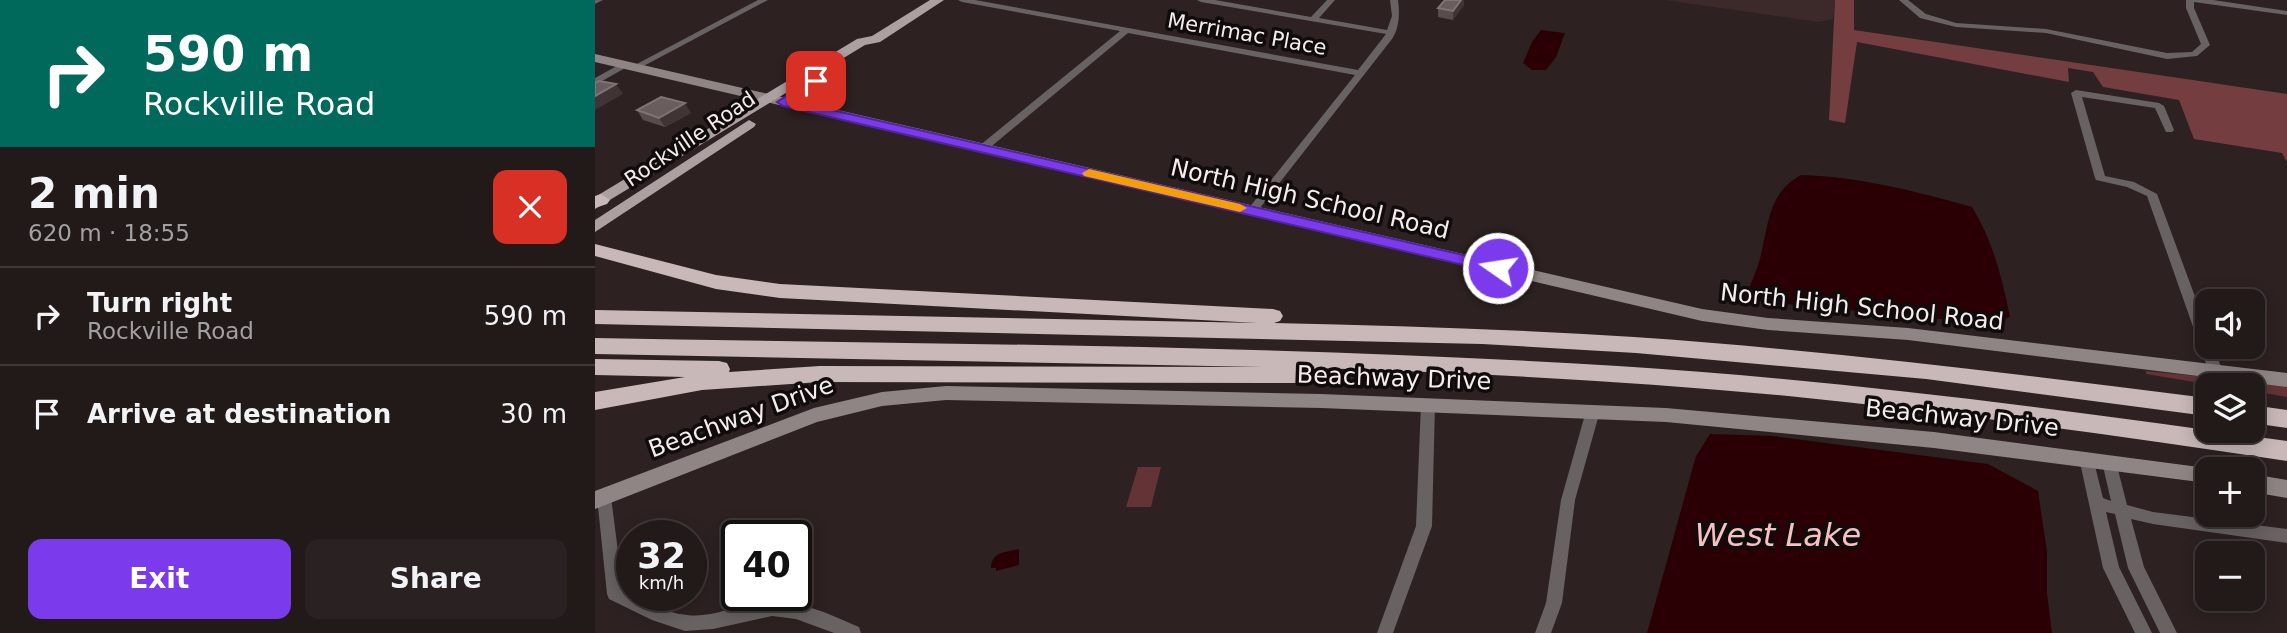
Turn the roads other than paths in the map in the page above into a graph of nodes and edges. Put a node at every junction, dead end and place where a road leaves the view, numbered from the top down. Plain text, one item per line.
1 (764, 0) edge
2 (938, 0) edge
3 (961, 0) edge
4 (1201, 0) edge
5 (1331, 0) edge
6 (1394, 0) edge
7 (1903, 0) edge
8 (2190, 0) edge
9 (2196, 0) edge
10 (1238, 3) edge
11 (2287, 13) edge
12 (1313, 19) junction
13 (1128, 30) junction
14 (1392, 33) junction
15 (595, 58) edge
16 (629, 66) junction
17 (1361, 73) junction
18 (595, 82) edge
19 (776, 100) junction
20 (2169, 130) dead end
21 (983, 148) junction
22 (597, 202) edge
23 (1252, 211) junction
24 (595, 227) edge
25 (595, 250) edge
26 (595, 317) edge
27 (1482, 336) junction
28 (595, 346) edge
29 (1440, 365) junction
30 (595, 367) edge
31 (2216, 372) junction
32 (820, 374) junction
33 (2287, 380) edge
34 (595, 401) edge
35 (1428, 404) junction
36 (2195, 404) edge
37 (1593, 411) junction
38 (2265, 414) edge
39 (2287, 417) edge
40 (2287, 451) edge
41 (2085, 458) junction
42 (2109, 462) junction
43 (2195, 473) edge
44 (2265, 485) edge
45 (2287, 489) edge
46 (599, 498) edge
47 (2096, 503) junction
48 (2121, 509) junction
49 (2287, 536) edge
50 (853, 633) edge
51 (1385, 633) edge
52 (1543, 633) edge
53 (2144, 633) edge
54 (2169, 633) edge

1 - 16 street
2 - 19 main road, Rockville Road
3 - 13 street, Merrimac Place
4 - 10 street
5 - 12 street
6 - 14 street
7 - 8 street
9 - 11 street
10 - 12 street
12 - 14 street
13 - 17 street, Merrimac Place
13 - 21 street
14 - 17 street
15 - 16 street, North High School Road
16 - 18 street
16 - 19 street, North High School Road
17 - 23 street
19 - 21 street, North High School Road
19 - 22 main road, Rockville Road
19 - 24 main road, Rockville Road
20 - 31 street
21 - 23 street, North High School Road
23 - 31 street, North High School Road
25 - 27 highway
26 - 27 highway
27 - 36 highway
28 - 29 highway
29 - 32 highway
29 - 40 highway
30 - 32 highway
31 - 33 street, North High School Road
32 - 34 highway
35 - 37 street, Beachway Drive
35 - 46 street, Beachway Drive
35 - 51 street
37 - 41 street, Beachway Drive
37 - 52 street
38 - 39 highway
41 - 42 street, Beachway Drive
41 - 47 street
42 - 43 street, Beachway Drive
42 - 48 street
44 - 45 street
46 - 50 street
47 - 48 street
47 - 53 street
48 - 49 street
48 - 54 street

